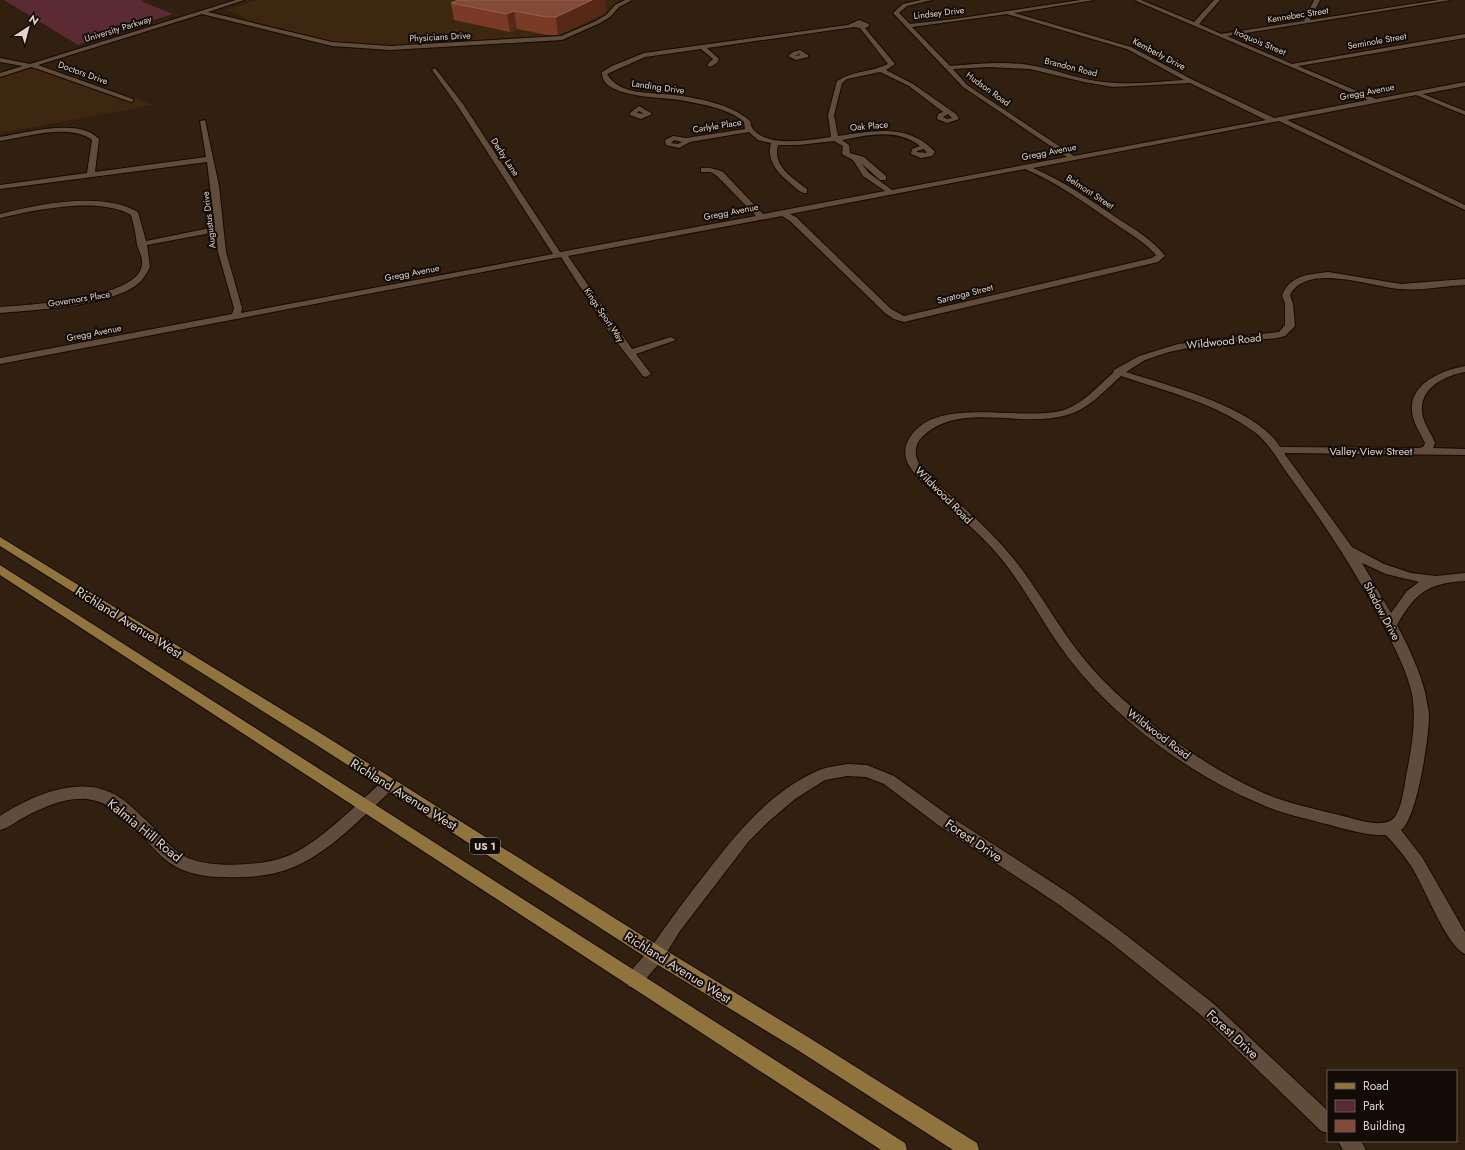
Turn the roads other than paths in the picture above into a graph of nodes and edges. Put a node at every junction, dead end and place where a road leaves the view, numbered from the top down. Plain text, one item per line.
1 (241, 0) edge
2 (629, 0) edge
3 (929, 0) edge
4 (1091, 0) edge
5 (1138, 0) edge
6 (1217, 0) edge
7 (1316, 0) edge
8 (1415, 0) edge
9 (1448, 0) edge
10 (1407, 6) junction
11 (211, 9) junction
12 (200, 12) junction
13 (1008, 13) junction
14 (1306, 22) junction
15 (244, 23) junction
16 (1196, 24) junction
17 (908, 26) junction
18 (1222, 35) junction
19 (1465, 36) edge
20 (702, 47) junction
21 (0, 60) edge
22 (710, 65) dead end
23 (1293, 65) junction
24 (0, 66) edge
25 (28, 66) junction
26 (948, 68) junction
27 (15, 70) junction
28 (435, 70) dead end
29 (881, 70) junction
30 (0, 75) edge
31 (1191, 81) junction
32 (1465, 84) edge
33 (1416, 93) junction
34 (651, 95) junction
35 (131, 100) dead end
36 (1375, 101) junction
37 (639, 108) dead end
38 (948, 112) dead end
39 (1465, 113) edge
40 (1276, 119) junction
41 (203, 121) dead end
42 (750, 130) junction
43 (836, 138) junction
44 (0, 139) edge
45 (687, 140) dead end
46 (774, 142) junction
47 (925, 147) dead end
48 (846, 154) junction
49 (1073, 158) junction
50 (210, 159) junction
51 (1025, 167) junction
52 (704, 170) dead end
53 (91, 174) junction
54 (0, 187) edge
55 (905, 190) junction
56 (804, 191) dead end
57 (890, 192) junction
58 (1465, 208) edge
59 (783, 213) junction
60 (0, 216) edge
61 (761, 217) junction
62 (219, 229) junction
63 (1142, 238) joint
64 (141, 244) junction
65 (560, 255) junction
66 (1465, 282) edge
67 (0, 310) edge
68 (236, 316) junction
69 (671, 340) dead end
70 (630, 352) junction
71 (0, 361) edge
72 (1465, 369) edge
73 (1117, 372) junction
74 (646, 374) dead end
75 (1276, 450) junction
76 (1423, 450) junction
77 (1465, 452) edge
78 (0, 541) edge
79 (1346, 548) junction
80 (0, 569) edge
81 (1465, 577) edge
82 (1434, 580) junction
83 (1390, 626) junction
84 (388, 785) junction
85 (366, 804) junction
86 (0, 824) edge
87 (1390, 828) junction
88 (1465, 946) edge
89 (656, 954) junction
90 (634, 980) junction
91 (1327, 1123) edge
92 (1348, 1142) edge
93 (898, 1150) edge
94 (970, 1150) edge
95 (1357, 1150) edge

1 - 11 street, University Parkway
2 - 15 street, Physicians Drive
3 - 17 street, Hudson Road
4 - 13 street, Lindsey Drive
5 - 16 street, Iroquois Street
6 - 16 street
7 - 14 street
8 - 10 street
9 - 10 street, Kennebec Street
10 - 14 street, Kennebec Street
11 - 12 street, University Parkway
11 - 15 street, Physicians Drive
12 - 15 street, Physicians Drive
12 - 25 street, University Parkway
13 - 17 street, Lindsey Drive
13 - 31 street, Kemberly Drive
14 - 18 street, Kennebec Street
16 - 18 street, Iroquois Street
17 - 26 street, Hudson Road
18 - 23 street, Iroquois Street
19 - 23 street, Seminole Street
20 - 22 street
20 - 29 street, Landing Drive
20 - 34 street, Landing Drive
21 - 25 street, Doctors Drive
23 - 36 street, Iroquois Street
24 - 27 street
25 - 27 street, University Parkway
25 - 35 street, Doctors Drive
26 - 31 street, Brandon Road
26 - 49 street, Hudson Road
27 - 30 street, University Parkway
28 - 65 street, Derby Lane
29 - 38 street
29 - 43 street
31 - 40 street, Kemberly Drive
32 - 33 street, Gregg Avenue
33 - 36 street, Gregg Avenue
33 - 39 street
34 - 37 street
34 - 42 street, Landing Drive
36 - 40 street, Gregg Avenue
40 - 49 street, Gregg Avenue
40 - 58 street
41 - 50 street, Augustus Drive
42 - 45 street, Carlyle Place
42 - 46 street, Landing Drive
43 - 46 street, Landing Drive
43 - 47 street, Oak Place
43 - 48 street
44 - 53 street
46 - 56 street
48 - 55 street
48 - 57 street
49 - 51 street, Gregg Avenue
50 - 53 street
50 - 62 street, Augustus Drive
51 - 55 street, Gregg Avenue
51 - 63 street, Belmont Street
52 - 61 street
53 - 54 street
55 - 57 street, Gregg Avenue
57 - 59 street, Gregg Avenue
59 - 61 street, Gregg Avenue
59 - 63 street, Saratoga Street
60 - 64 street, Governors Place
61 - 65 street, Gregg Avenue
62 - 64 street
62 - 68 street, Augustus Drive
64 - 67 street, Governors Place
65 - 68 street, Gregg Avenue
65 - 70 street, Kings Sport Way
66 - 73 street, Wildwood Road
68 - 71 street, Gregg Avenue
69 - 70 street
70 - 74 street, Kings Sport Way
72 - 76 street
73 - 75 street, Shadow Drive
73 - 87 street, Wildwood Road
75 - 76 street, Valley View Street
75 - 79 street, Shadow Drive
76 - 77 street, Valley View Street
78 - 84 main road, Richland Avenue West / US 1
79 - 82 street
79 - 83 street, Shadow Drive
80 - 85 main road
81 - 82 street
82 - 83 street
83 - 87 street, Shadow Drive
84 - 85 street, Kalmia Hill Road
84 - 89 main road, Richland Avenue West / US 1
85 - 86 street, Kalmia Hill Road
85 - 90 main road
87 - 88 street
89 - 90 street, Forest Drive
89 - 91 street, Forest Drive
89 - 94 main road, Richland Avenue West / US 1
90 - 93 main road
92 - 95 street

